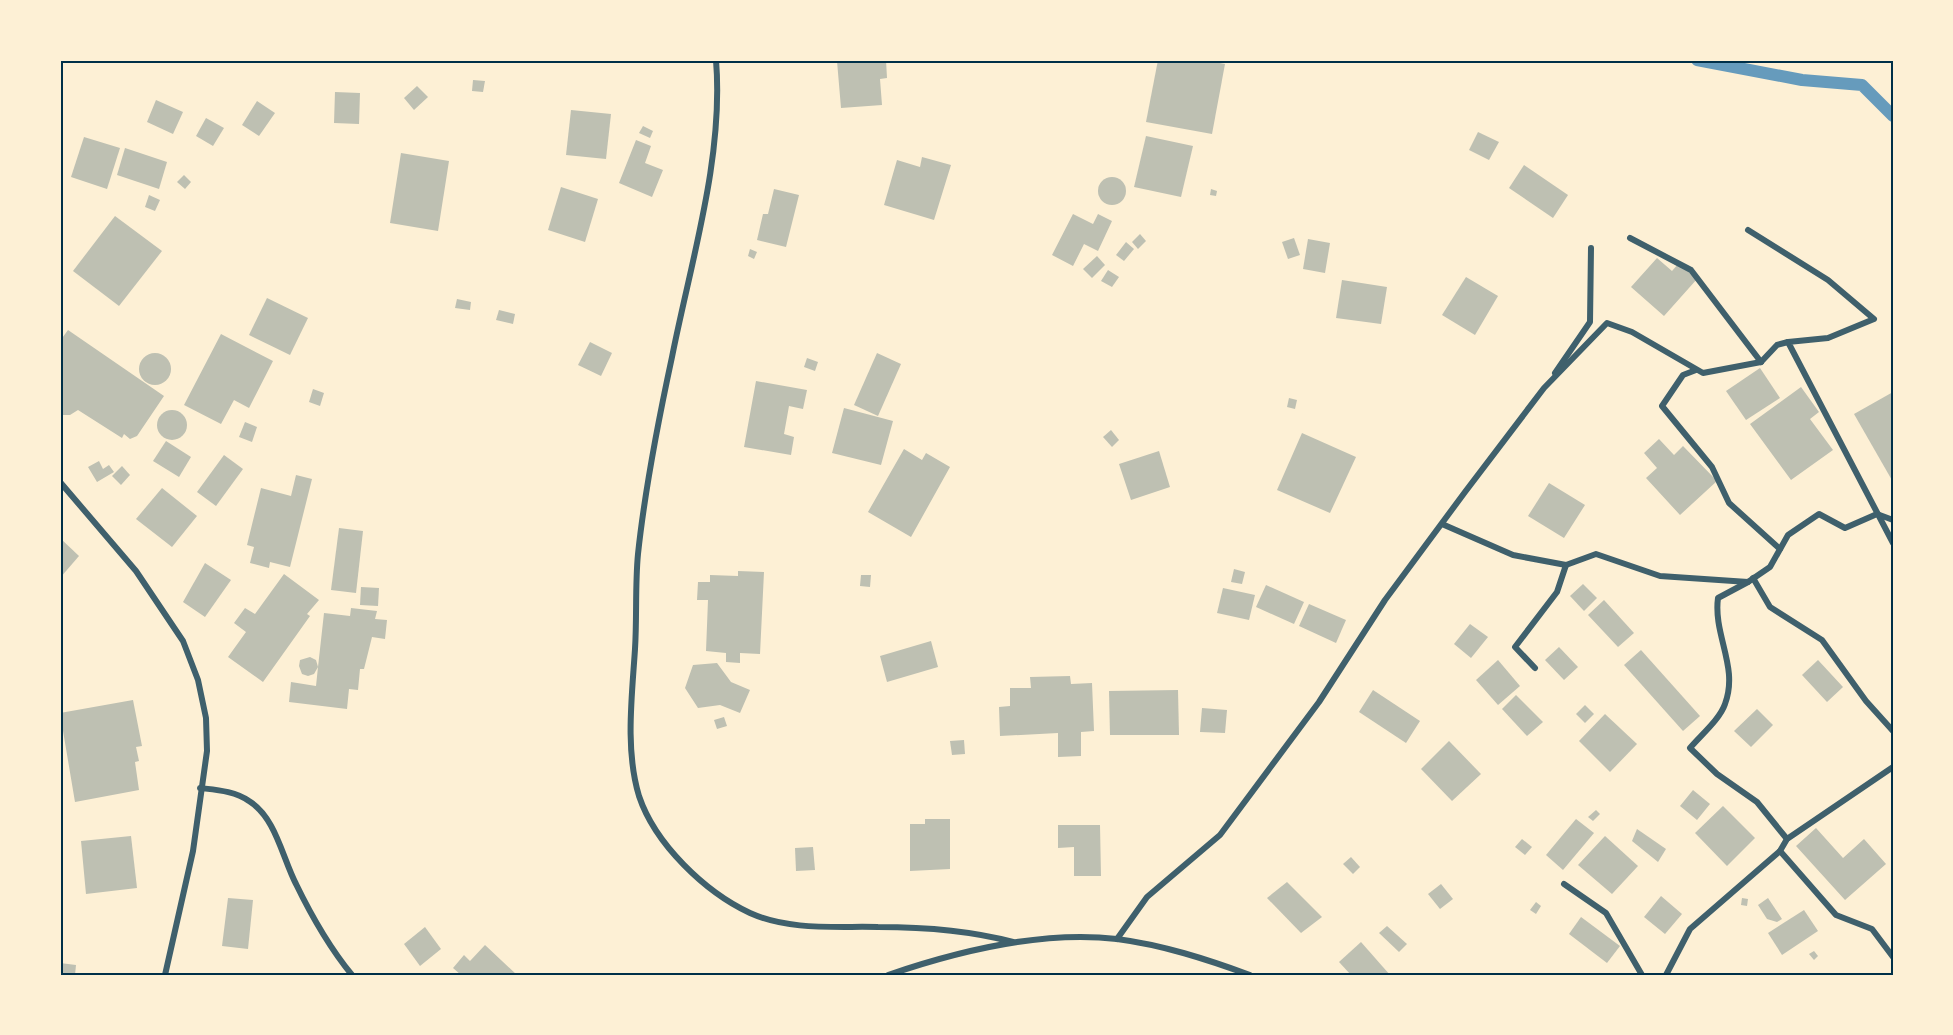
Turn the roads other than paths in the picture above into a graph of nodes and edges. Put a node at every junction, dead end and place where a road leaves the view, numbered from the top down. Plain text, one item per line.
1 (716, 60) edge
2 (1748, 230) dead end
3 (1630, 238) dead end
4 (1591, 248) dead end
5 (1788, 342) junction
6 (1761, 362) junction
7 (1696, 370) junction
8 (1544, 388) junction
9 (60, 482) edge
10 (1877, 514) junction
11 (1893, 520) edge
12 (1442, 524) junction
13 (1893, 543) edge
14 (1780, 549) junction
15 (1566, 565) junction
16 (1751, 580) junction
17 (1535, 668) dead end
18 (1893, 731) edge
19 (1893, 767) edge
20 (200, 788) junction
21 (1787, 839) junction
22 (1780, 851) junction
23 (1564, 884) dead end
24 (1116, 939) junction
25 (1013, 942) junction
26 (1893, 957) edge
27 (165, 975) edge
28 (352, 975) edge
29 (888, 975) edge
30 (1250, 975) edge
31 (1642, 975) edge
32 (1666, 975) edge

1 - 25 street
2 - 5 street
3 - 6 street
4 - 8 street
5 - 6 street
5 - 10 street
6 - 7 street
7 - 8 street
7 - 14 street
8 - 12 street
9 - 20 street
10 - 11 street
10 - 13 street
10 - 14 street
12 - 15 street
12 - 24 street
14 - 16 street
15 - 16 street
15 - 17 street
16 - 18 street
16 - 21 street
19 - 21 street
20 - 27 street
20 - 28 street
21 - 22 street
22 - 26 street
22 - 32 street
23 - 31 street
24 - 25 street
24 - 30 street
25 - 29 street

